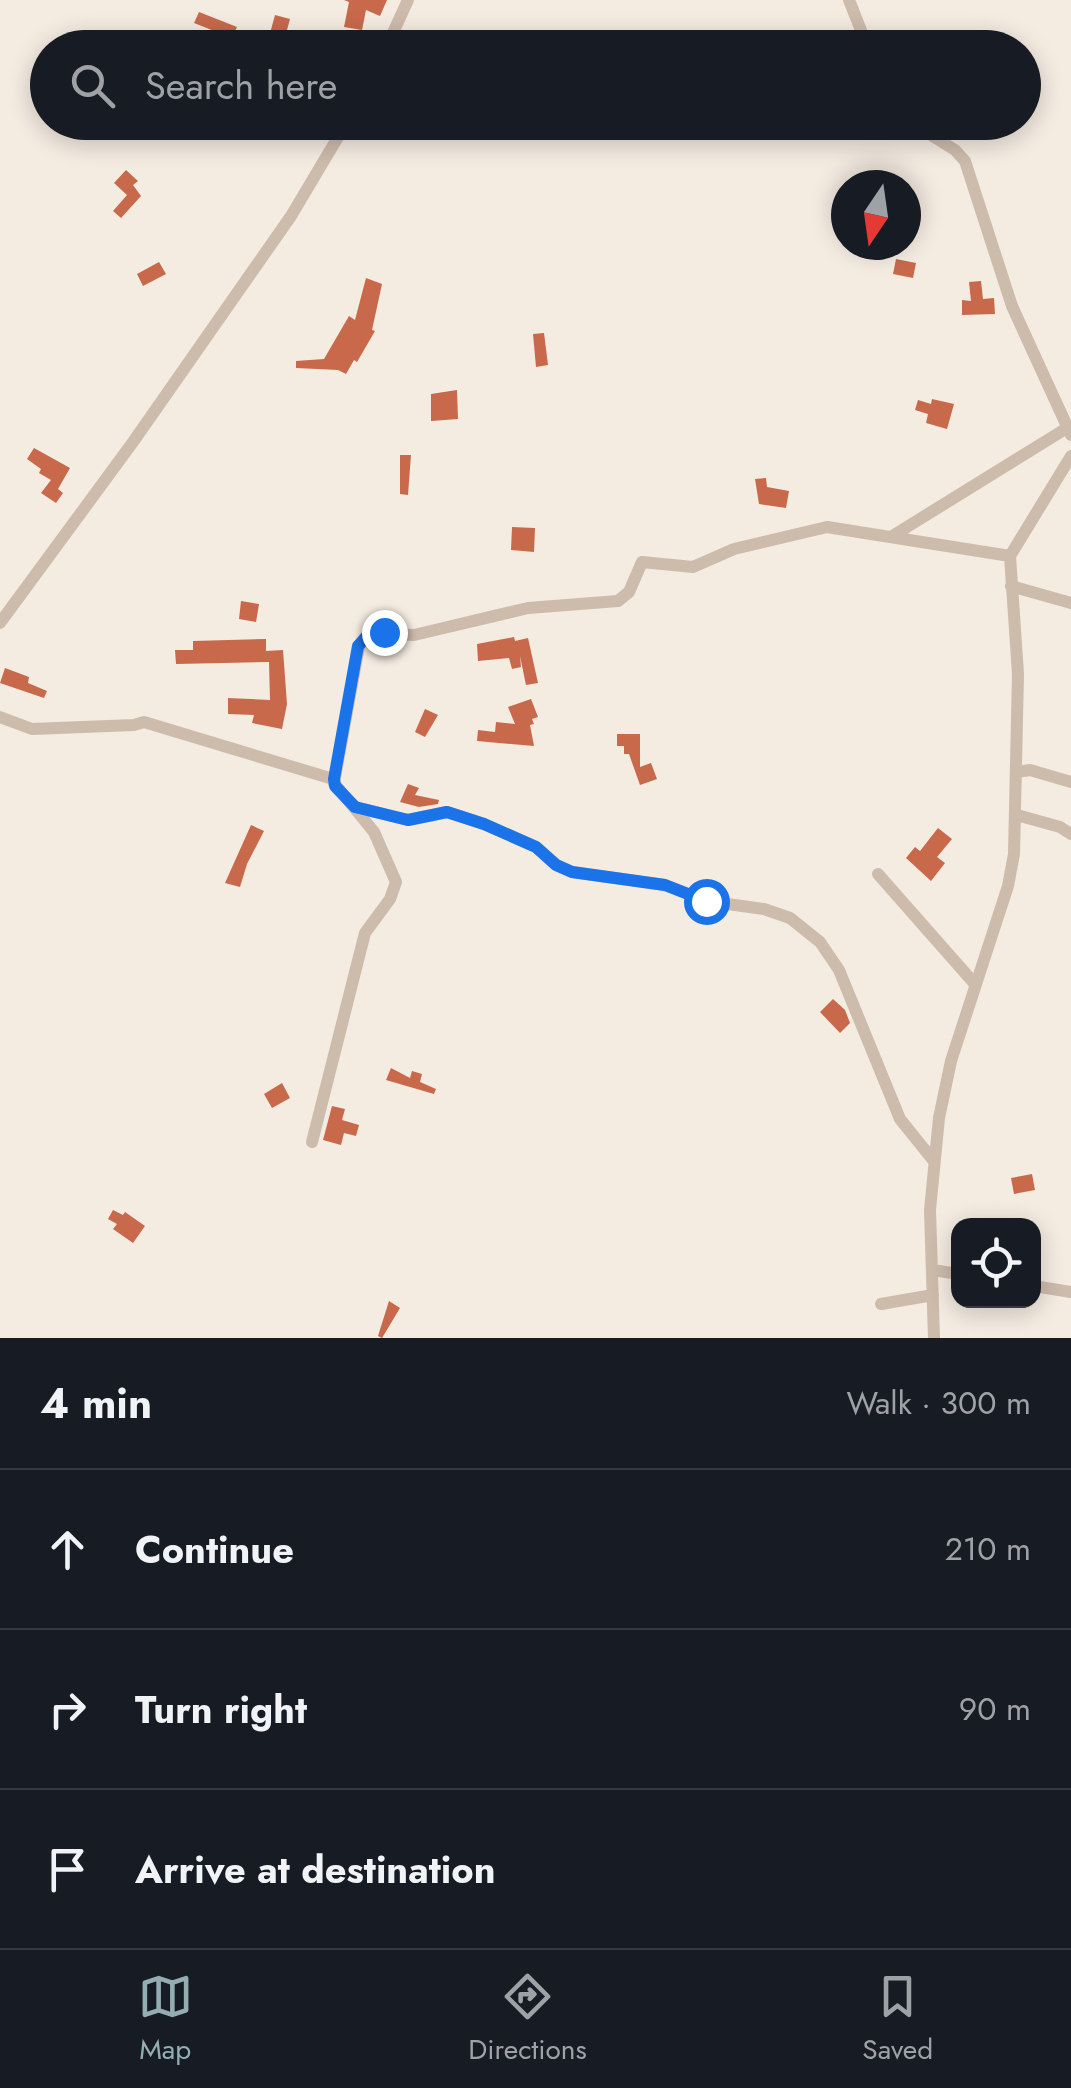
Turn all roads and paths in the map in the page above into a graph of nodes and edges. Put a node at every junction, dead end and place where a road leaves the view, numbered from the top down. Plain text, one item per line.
1 (408, 0) edge
2 (849, 0) edge
3 (394, 30) edge
4 (861, 30) edge
5 (336, 140) edge
6 (939, 140) edge
7 (1069, 432) edge
8 (1071, 456) edge
9 (894, 535) junction
10 (1010, 556) junction
11 (1010, 586) junction
12 (1071, 602) edge
13 (0, 623) edge
14 (0, 717) edge
15 (1017, 772) junction
16 (334, 779) junction
17 (1071, 782) edge
18 (355, 807) junction
19 (1017, 815) junction
20 (1071, 834) edge
21 (878, 874) dead end
22 (974, 983) junction
23 (312, 1142) dead end
24 (933, 1160) junction
25 (932, 1270) junction
26 (951, 1273) edge
27 (1041, 1287) edge
28 (1071, 1292) edge
29 (934, 1295) junction
30 (881, 1304) dead end
31 (934, 1338) edge

1 - 3 street
2 - 4 street
5 - 13 street
6 - 7 street
7 - 9 street
8 - 10 street
9 - 10 street
9 - 16 street
10 - 11 street
11 - 12 street
11 - 15 street
14 - 16 street
15 - 17 street
15 - 19 street
16 - 18 street
18 - 23 street
18 - 24 street
19 - 20 street
19 - 22 street
21 - 22 street
22 - 24 street
24 - 25 street
25 - 26 street
25 - 29 street
27 - 28 street
29 - 30 street
29 - 31 street

